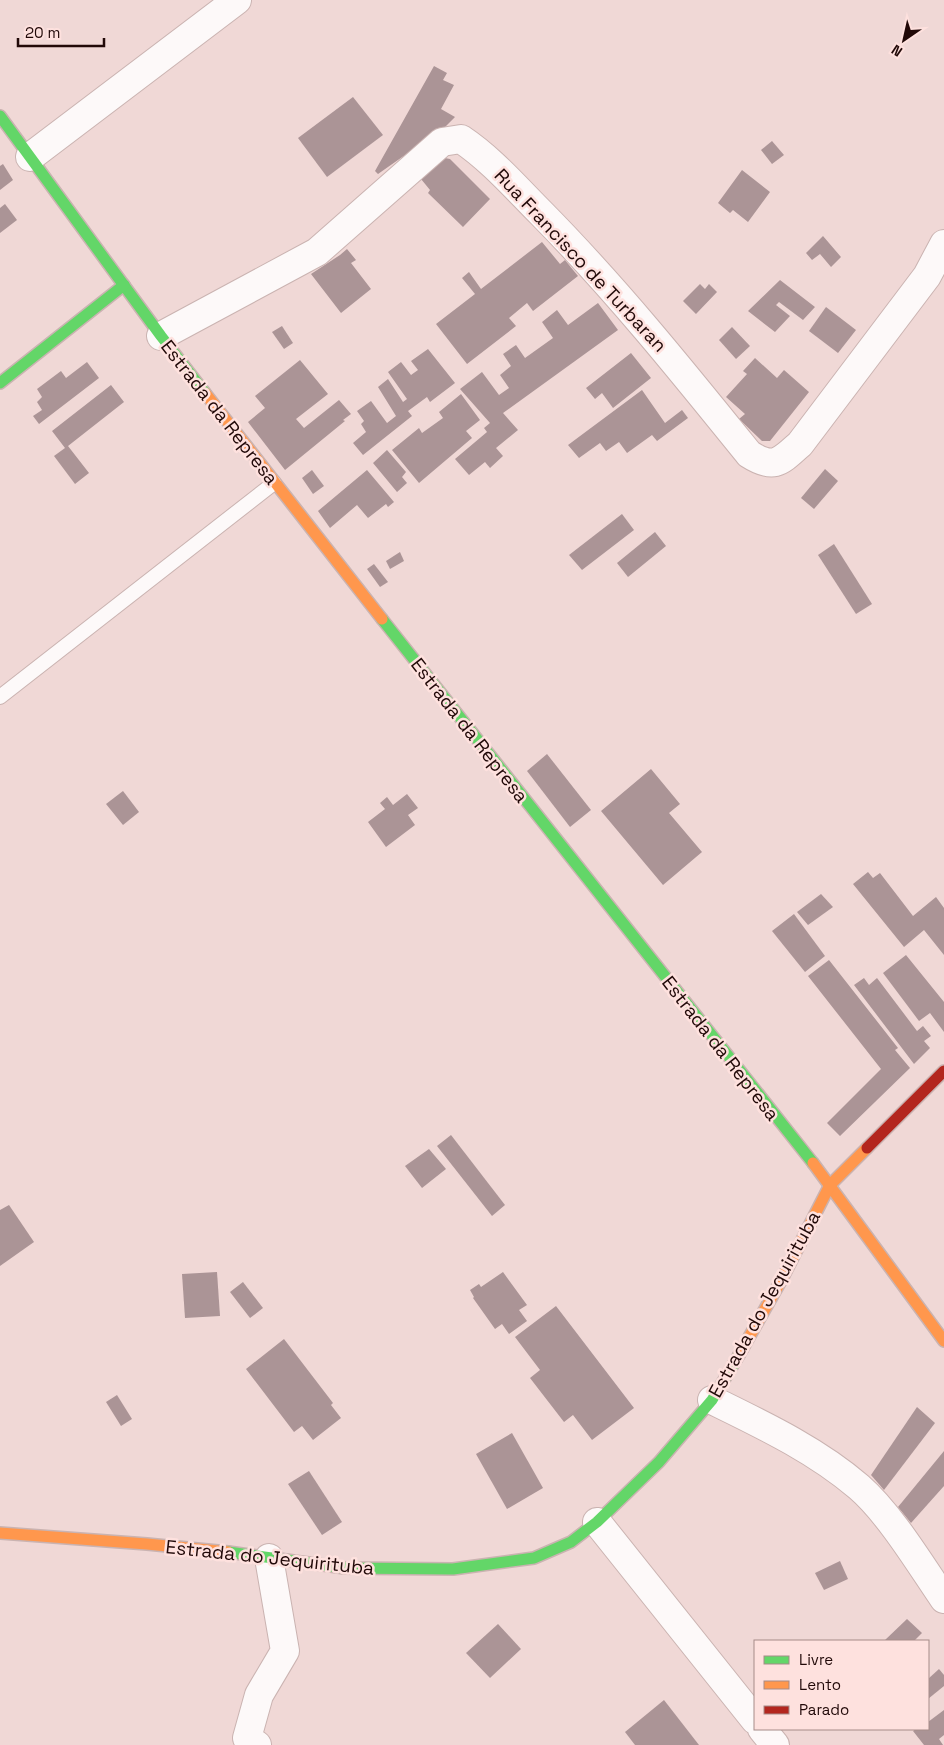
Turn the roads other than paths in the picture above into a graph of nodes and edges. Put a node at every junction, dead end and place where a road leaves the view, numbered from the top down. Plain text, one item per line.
1 (237, 0) edge
2 (0, 116) edge
3 (30, 157) junction
4 (944, 244) edge
5 (124, 285) junction
6 (161, 336) junction
7 (0, 383) edge
8 (274, 483) junction
9 (0, 697) edge
10 (944, 1071) edge
11 (830, 1185) junction
12 (944, 1341) edge
13 (712, 1400) junction
14 (597, 1522) junction
15 (0, 1533) edge
16 (269, 1558) junction
17 (944, 1599) edge
18 (754, 1719) edge
19 (763, 1730) edge
20 (257, 1745) edge
21 (775, 1745) edge

1 - 3 street
2 - 3 street, Estrada da Represa
3 - 5 street, Estrada da Represa
4 - 6 street, Rua Francisco de Turbaran
5 - 6 street, Estrada da Represa
5 - 7 street
6 - 8 street, Estrada da Represa
8 - 9 lane
8 - 11 street, Estrada da Represa
10 - 11 street, Estrada do Jequirituba
11 - 12 street, Estrada da Represa
11 - 13 street, Estrada do Jequirituba
13 - 14 street, Estrada do Jequirituba
13 - 17 street
14 - 16 street, Estrada do Jequirituba
14 - 18 street
15 - 16 street, Estrada do Jequirituba
16 - 20 street
19 - 21 street

